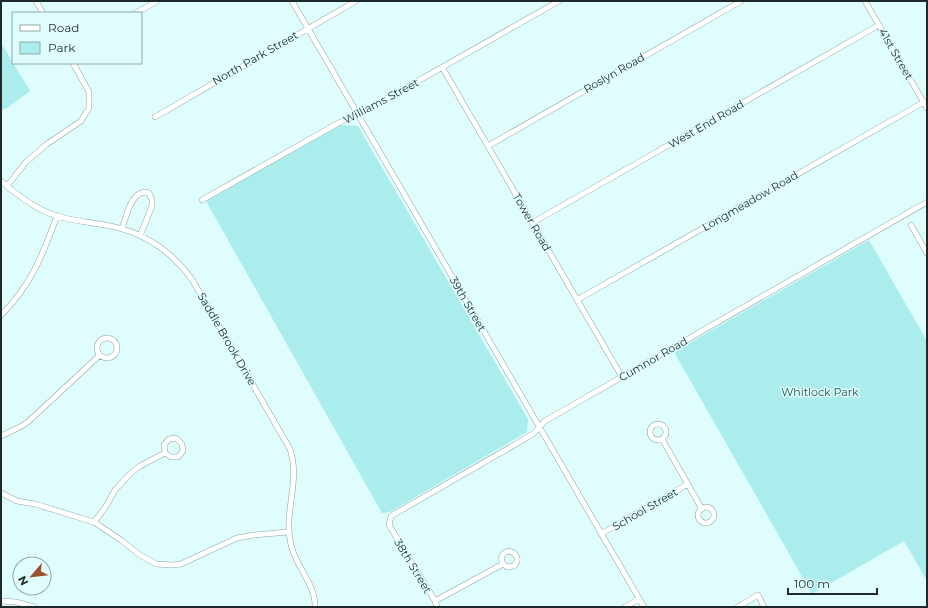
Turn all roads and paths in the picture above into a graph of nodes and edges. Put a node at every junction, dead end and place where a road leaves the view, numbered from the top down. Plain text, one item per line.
1 (36, 1) edge
2 (157, 1) edge
3 (292, 1) edge
4 (356, 1) edge
5 (559, 1) edge
6 (742, 1) edge
7 (865, 1) edge
8 (42, 12) edge
9 (138, 12) edge
10 (879, 25) junction
11 (307, 28) junction
12 (74, 64) edge
13 (442, 67) junction
14 (924, 102) junction
15 (927, 108) edge
16 (358, 115) junction
17 (155, 117) dead end
18 (488, 146) junction
19 (1, 180) edge
20 (7, 186) junction
21 (202, 200) dead end
22 (927, 202) edge
23 (57, 216) junction
24 (532, 223) junction
25 (911, 225) dead end
26 (122, 229) junction
27 (140, 236) junction
28 (927, 253) edge
29 (577, 300) junction
30 (1, 315) edge
31 (100, 355) dead end
32 (622, 376) junction
33 (539, 427) junction
34 (1, 436) edge
35 (662, 439) dead end
36 (165, 453) dead end
37 (688, 484) junction
38 (1, 493) edge
39 (702, 508) dead end
40 (94, 522) junction
41 (389, 525) joint
42 (288, 532) junction
43 (601, 534) junction
44 (503, 564) dead end
45 (639, 599) junction
46 (1, 601) edge
47 (436, 604) edge
48 (34, 607) edge
49 (316, 607) edge
50 (625, 607) edge
51 (644, 607) edge
52 (738, 607) edge
53 (764, 607) edge

1 - 8 street
2 - 9 street
3 - 11 street, 39th Street
4 - 11 street, North Park Street
5 - 13 street, Williams Street
6 - 18 street, Roslyn Road
7 - 10 street, 41st Street
10 - 14 street, 41st Street
10 - 24 street, West End Road
11 - 16 street, 39th Street
11 - 17 street, North Park Street
12 - 20 street
13 - 16 street, Williams Street
13 - 18 street, Tower Road
14 - 15 street, 41st Street
14 - 29 street, Longmeadow Road
16 - 21 street, Williams Street
16 - 33 street, 39th Street
18 - 24 street, Tower Road
19 - 20 street, Saddle Brook Drive
20 - 23 street, Saddle Brook Drive
22 - 32 street, Cumnor Road
23 - 26 street, Saddle Brook Drive
23 - 30 street
24 - 29 street, Tower Road
25 - 28 street
26 - 27 street, Saddle Brook Drive
26 - 27 street
27 - 42 street, Saddle Brook Drive
29 - 32 street, Tower Road
31 - 34 street
32 - 33 street, Cumnor Road
33 - 41 street, Cumnor Road
33 - 43 street, 39th Street
35 - 37 street
36 - 40 street
37 - 39 street
37 - 43 street, School Street
38 - 40 street
40 - 42 street
41 - 47 street, 38th Street
42 - 49 street, Saddle Brook Drive
43 - 45 street, 39th Street
44 - 47 street
45 - 50 street
45 - 51 street, 39th Street
46 - 48 street
52 - 53 street

